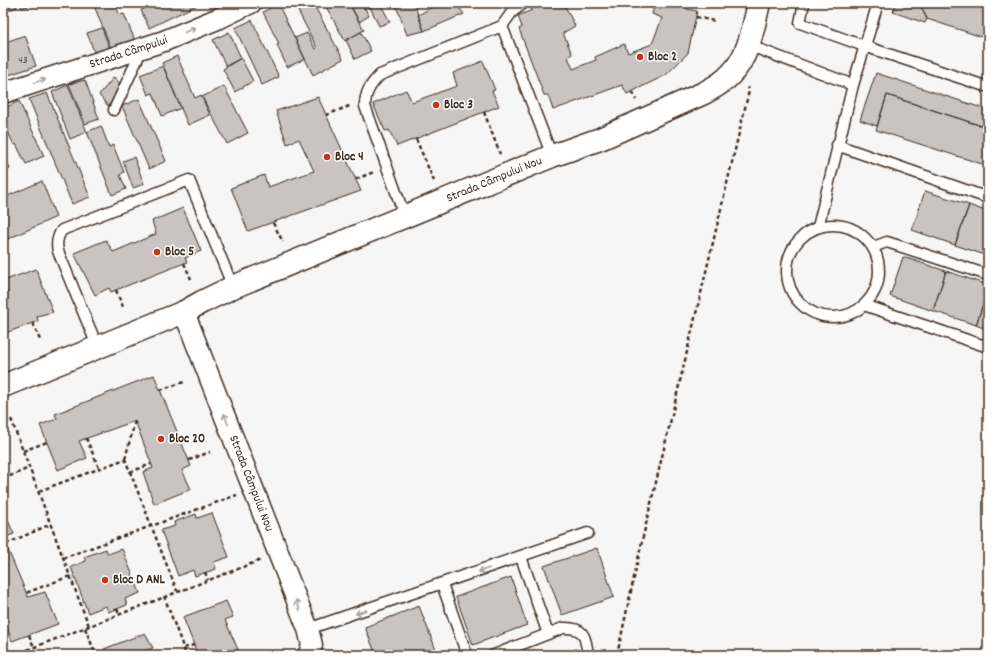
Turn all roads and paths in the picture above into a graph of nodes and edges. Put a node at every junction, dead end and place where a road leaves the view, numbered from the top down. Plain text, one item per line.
1 (251, 3) edge
2 (524, 3) edge
3 (759, 3) edge
4 (804, 3) edge
5 (878, 3) edge
6 (218, 10) edge
7 (696, 17) dead end
8 (714, 21) dead end
9 (502, 26) junction
10 (864, 46) junction
11 (142, 49) junction
12 (745, 53) junction
13 (853, 85) junction
14 (988, 87) edge
15 (633, 92) dead end
16 (3, 93) edge
17 (365, 100) junction
18 (636, 100) dead end
19 (114, 110) dead end
20 (484, 112) dead end
21 (326, 115) dead end
22 (416, 139) dead end
23 (838, 145) junction
24 (500, 154) dead end
25 (552, 156) junction
26 (387, 167) junction
27 (356, 179) dead end
28 (434, 181) dead end
29 (988, 198) edge
30 (405, 217) junction
31 (273, 222) dead end
32 (818, 227) junction
33 (282, 242) dead end
34 (873, 247) junction
35 (184, 263) dead end
36 (988, 275) edge
37 (191, 279) dead end
38 (233, 287) junction
39 (116, 290) dead end
40 (864, 305) junction
41 (123, 306) dead end
42 (184, 312) junction
43 (33, 323) dead end
44 (40, 340) dead end
45 (988, 347) edge
46 (98, 348) junction
47 (184, 382) dead end
48 (3, 386) edge
49 (160, 390) dead end
50 (11, 419) dead end
51 (135, 421) dead end
52 (86, 438) dead end
53 (46, 442) dead end
54 (23, 451) junction
55 (210, 452) dead end
56 (125, 458) junction
57 (189, 460) dead end
58 (151, 464) dead end
59 (29, 468) junction
60 (99, 468) junction
61 (130, 472) junction
62 (3, 479) edge
63 (254, 489) junction
64 (39, 491) junction
65 (51, 524) junction
66 (152, 526) junction
67 (588, 533) dead end
68 (6, 544) dead end
69 (278, 553) junction
70 (521, 557) junction
71 (63, 558) junction
72 (205, 572) dead end
73 (70, 576) junction
74 (208, 580) junction
75 (442, 584) junction
76 (177, 591) junction
77 (26, 593) dead end
78 (164, 596) junction
79 (117, 609) dead end
80 (119, 614) junction
81 (89, 626) junction
82 (85, 628) junction
83 (308, 629) junction
84 (548, 634) junction
85 (29, 635) dead end
86 (194, 645) dead end
87 (34, 647) junction
88 (184, 648) junction
89 (500, 654) edge
90 (14, 655) edge
91 (96, 655) edge
92 (186, 655) edge
93 (310, 655) edge
94 (467, 655) edge
95 (588, 655) edge
96 (617, 655) edge

1 - 6 street, Strada Câmpului
2 - 9 lane
3 - 12 street, Strada Câmpului Nou
4 - 10 lane
5 - 10 lane
11 -> 6 street, Strada Câmpului
7 - 8 path
9 - 17 lane
9 - 25 lane
10 - 13 lane
10 - 14 lane
16 -> 11 street, Strada Câmpului
11 - 19 lane
12 - 13 lane
12 - 25 street, Strada Câmpului Nou
12 - 96 path
13 - 23 lane
15 - 18 path
17 - 21 path
17 - 26 lane
20 - 24 path
22 - 28 path
23 - 29 lane
23 - 32 lane
25 - 30 street, Strada Câmpului Nou
26 - 27 path
26 - 30 lane
30 - 38 street, Strada Câmpului Nou
31 - 33 path
32 - 34 lane
32 - 40 lane
34 - 36 lane
34 - 40 lane
35 - 37 path
38 - 42 street, Strada Câmpului Nou
38 - 46 lane
39 - 41 path
40 - 45 lane
42 - 46 street, Strada Câmpului Nou
63 -> 42 street, Strada Câmpului Nou
43 - 44 path
46 - 48 street, Strada Câmpului Nou
47 - 49 path
50 - 54 path
51 - 56 path
52 - 60 path
53 - 54 path
54 - 59 path
55 - 57 path
56 - 60 path
56 - 61 path
58 - 61 path
59 - 62 path
59 - 64 path
60 - 64 path
61 - 66 path
63 - 66 path
63 - 69 street, Strada Câmpului Nou
64 - 65 path
65 - 68 path
65 - 71 path
66 - 71 path
66 - 76 path
67 - 70 lane
69 - 74 path
83 -> 69 street, Strada Câmpului Nou
70 -> 75 lane
70 - 84 lane
71 - 73 path
72 - 74 path
73 - 77 path
73 - 81 path
74 - 76 path
75 -> 83 lane
75 - 94 lane
76 - 78 path
78 - 80 path
78 - 88 path
79 - 80 path
80 - 81 path
81 - 82 path
82 - 87 path
82 - 91 path
83 - 93 street, Strada Câmpului Nou
84 - 89 lane
84 - 95 lane
85 - 87 path
86 - 88 path
87 - 90 path
88 - 92 path

